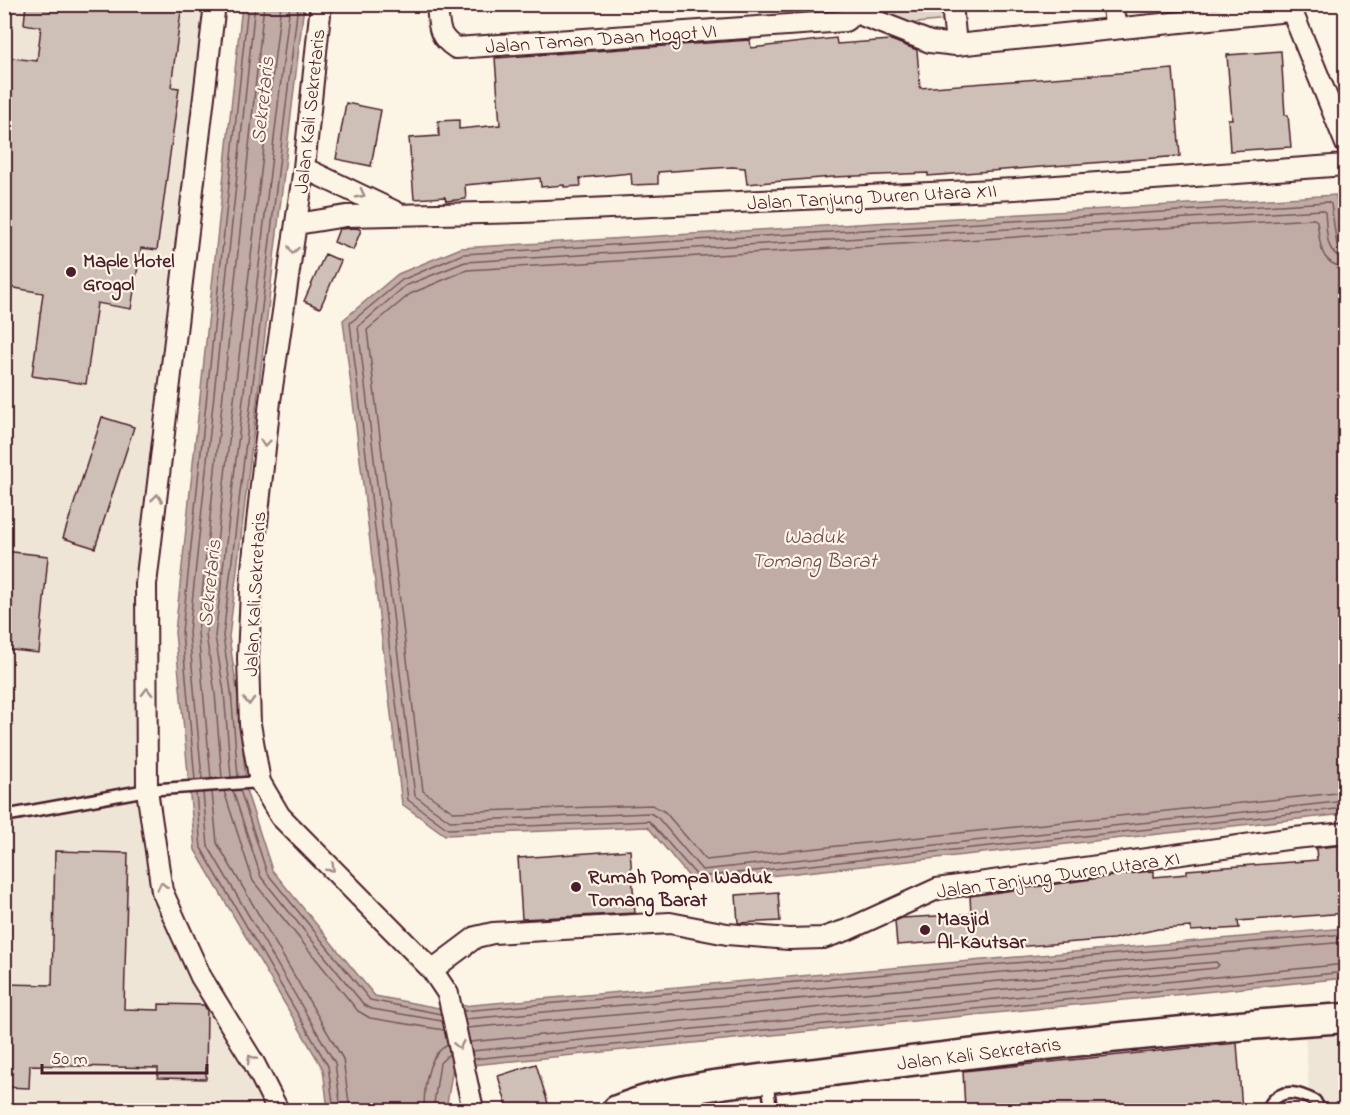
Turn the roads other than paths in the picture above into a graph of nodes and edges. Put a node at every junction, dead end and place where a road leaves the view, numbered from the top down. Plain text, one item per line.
1 (215, 4) edge
2 (321, 4) edge
3 (437, 4) edge
4 (952, 4) edge
5 (1113, 4) edge
6 (1289, 8) edge
7 (856, 12) edge
8 (1115, 29) junction
9 (956, 45) junction
10 (1346, 144) edge
11 (1346, 165) edge
12 (304, 168) junction
13 (398, 213) junction
14 (297, 224) junction
15 (257, 782) junction
16 (147, 790) junction
17 (4, 816) edge
18 (1346, 833) edge
19 (432, 970) junction
20 (1346, 1018) edge
21 (767, 1079) junction
22 (472, 1103) edge
23 (1271, 1103) dead end
24 (278, 1110) edge
25 (617, 1110) edge
26 (771, 1110) edge
27 (1320, 1110) edge

16 -> 1 street
2 - 12 street, Jalan Kali Sekretaris
3 - 7 street, Jalan Taman Daan Mogot VI
4 - 9 street
5 - 8 street
6 - 8 street
6 - 10 street
7 - 9 street
8 - 9 street
11 - 13 street, Jalan Tanjung Duren Utara XII
12 -> 13 street, Jalan Tanjung Duren Utara XII
12 - 14 street, Jalan Kali Sekretaris
13 - 14 street, Jalan Tanjung Duren Utara XII
14 -> 15 street, Jalan Kali Sekretaris
15 - 16 lane
15 -> 19 street, Jalan Kali Sekretaris
16 - 17 lane
24 -> 16 street
18 - 19 street, Jalan Tanjung Duren Utara XI
19 -> 22 street, Jalan Kali Sekretaris
20 - 21 street, Jalan Kali Sekretaris
21 - 25 street, Jalan Kali Sekretaris
21 - 26 lane
23 - 27 lane

